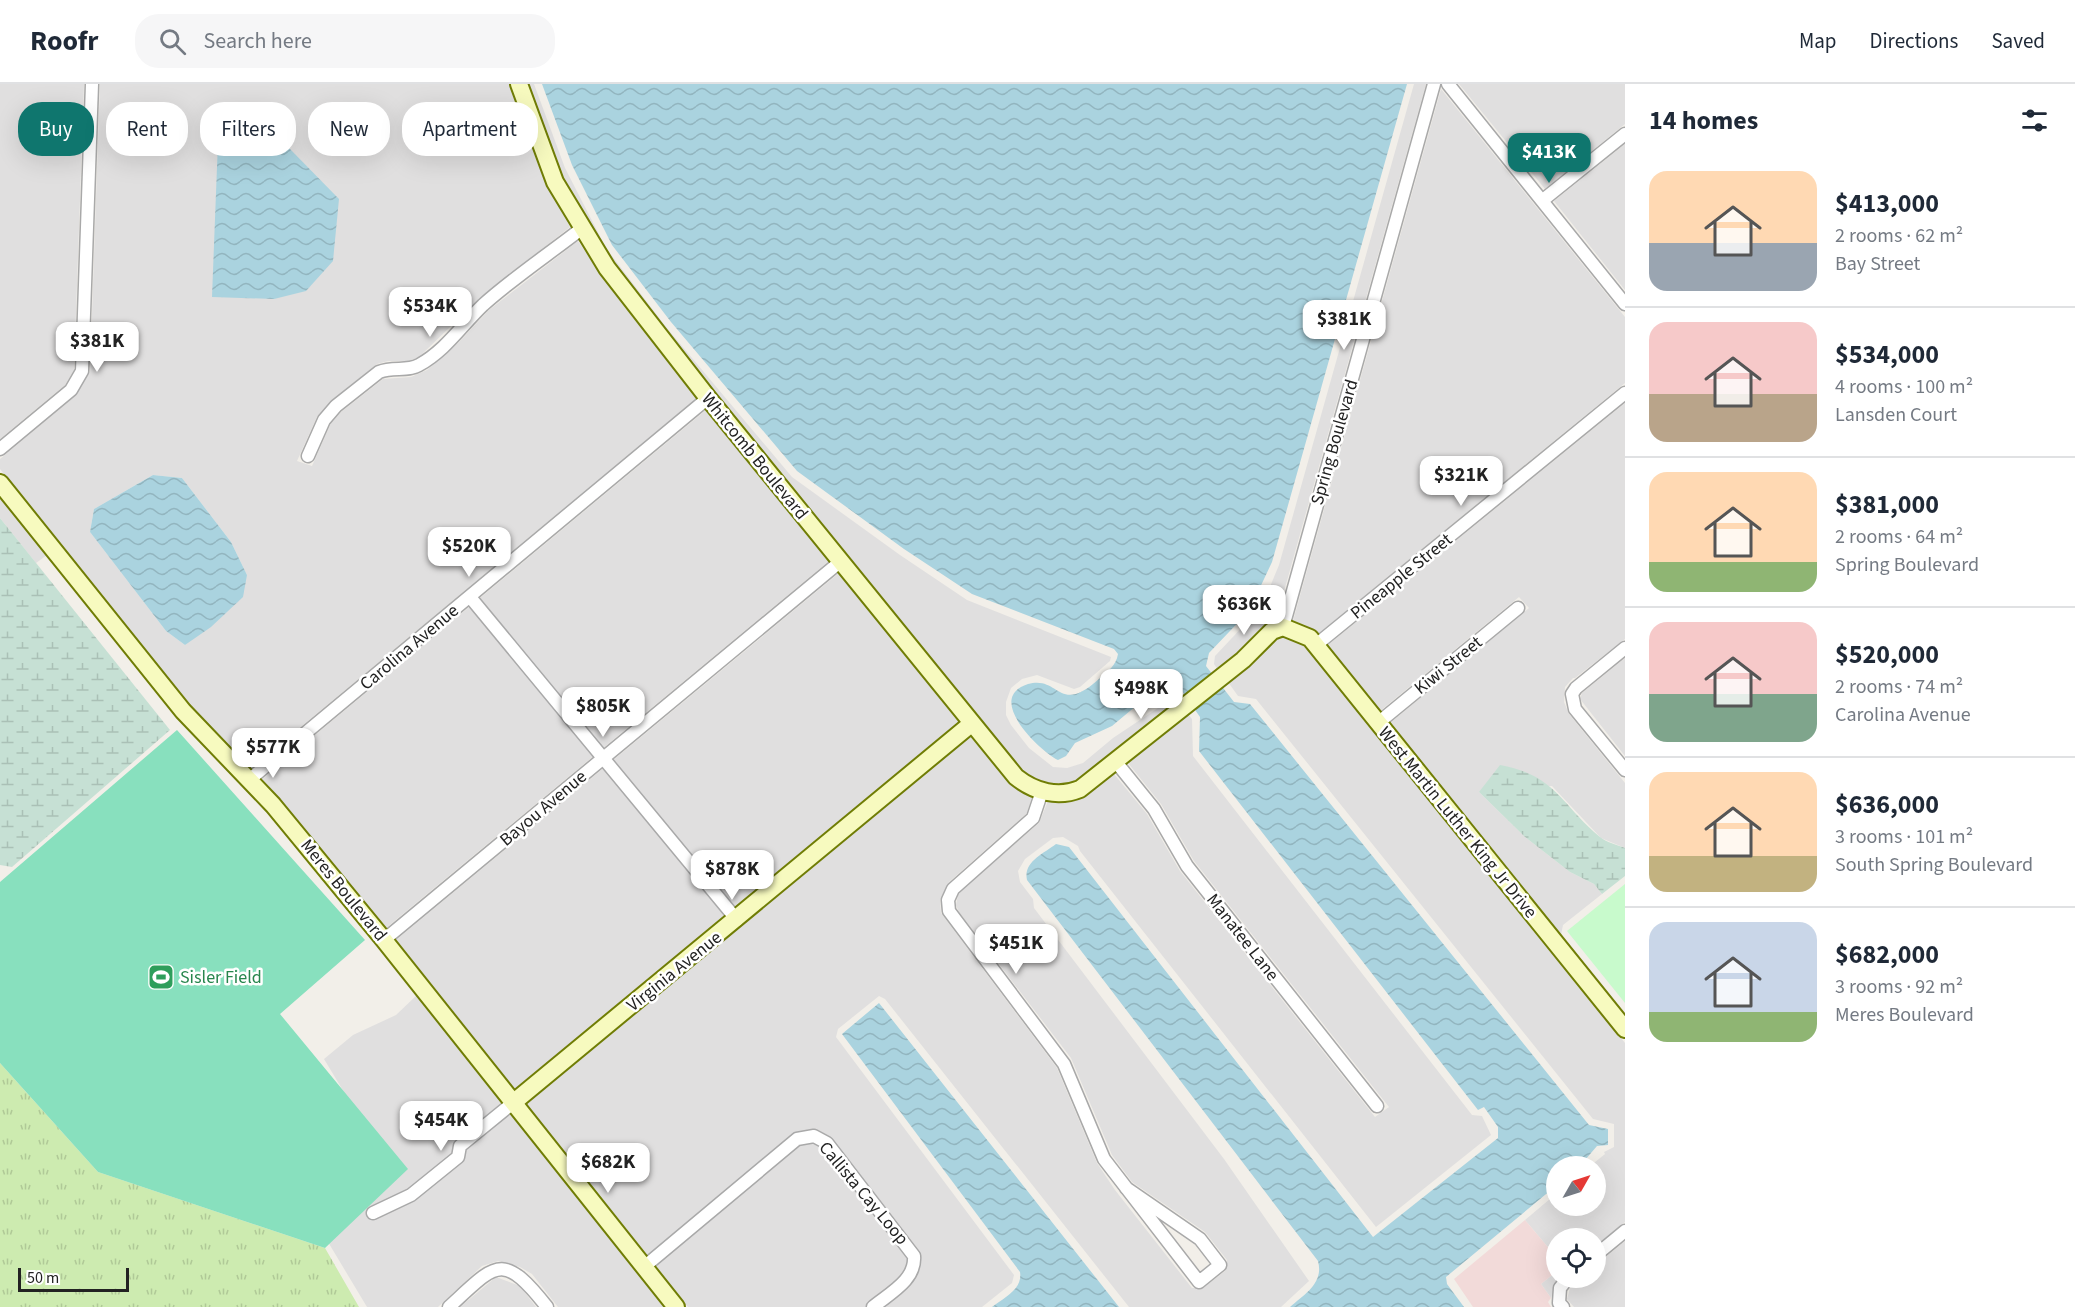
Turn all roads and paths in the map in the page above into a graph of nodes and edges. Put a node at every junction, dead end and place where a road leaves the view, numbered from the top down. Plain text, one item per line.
1 (92, 84) edge
2 (519, 84) edge
3 (1434, 84) edge
4 (1448, 84) edge
5 (1625, 134) edge
6 (1543, 201) junction
7 (581, 229) junction
8 (1625, 304) edge
9 (1625, 393) edge
10 (708, 398) junction
11 (0, 449) edge
12 (308, 456) dead end
13 (0, 483) edge
14 (841, 561) junction
15 (470, 597) junction
16 (1518, 608) dead end
17 (1282, 627) junction
18 (1316, 645) junction
19 (1625, 648) edge
20 (1378, 723) junction
21 (971, 724) junction
22 (603, 757) junction
23 (1116, 762) junction
24 (1625, 770) edge
25 (249, 780) junction
26 (1042, 791) junction
27 (736, 920) junction
28 (384, 939) junction
29 (1625, 1029) edge
30 (514, 1102) junction
31 (1377, 1106) dead end
32 (1126, 1188) junction
33 (373, 1213) dead end
34 (1625, 1232) edge
35 (1606, 1247) edge
36 (644, 1267) junction
37 (1560, 1288) edge
38 (1561, 1305) edge
39 (449, 1307) edge
40 (547, 1307) edge
41 (676, 1307) edge
42 (873, 1307) edge

1 - 11 street
2 - 7 street, Whitcomb Boulevard
3 - 17 street, Spring Boulevard
4 - 6 street
5 - 6 street
6 - 8 street
7 - 10 street, Whitcomb Boulevard
7 - 12 street
9 - 18 street, Pineapple Street
10 - 14 street, Whitcomb Boulevard
10 - 15 street, Carolina Avenue
13 - 25 street, Meres Boulevard
14 - 21 street, Whitcomb Boulevard
14 - 22 street, Bayou Avenue
15 - 22 street
15 - 25 street, Carolina Avenue
16 - 20 street, Kiwi Street
17 - 18 street, West Martin Luther King Jr Drive
17 - 23 street
18 - 20 street, West Martin Luther King Jr Drive
19 - 24 street
20 - 29 street, West Martin Luther King Jr Drive
21 - 26 street, Whitcomb Boulevard
21 - 27 street, Virginia Avenue
22 - 27 street
22 - 28 street, Bayou Avenue
23 - 26 street
23 - 31 street, Manatee Lane
25 - 28 street, Meres Boulevard
26 - 32 street
27 - 30 street, Virginia Avenue
28 - 30 street, Meres Boulevard
30 - 33 street
30 - 36 street, Meres Boulevard
32 - 32 street
34 - 35 street
36 - 41 street, Meres Boulevard
36 - 42 street, Callista Cay Loop
37 - 38 street
39 - 40 street

